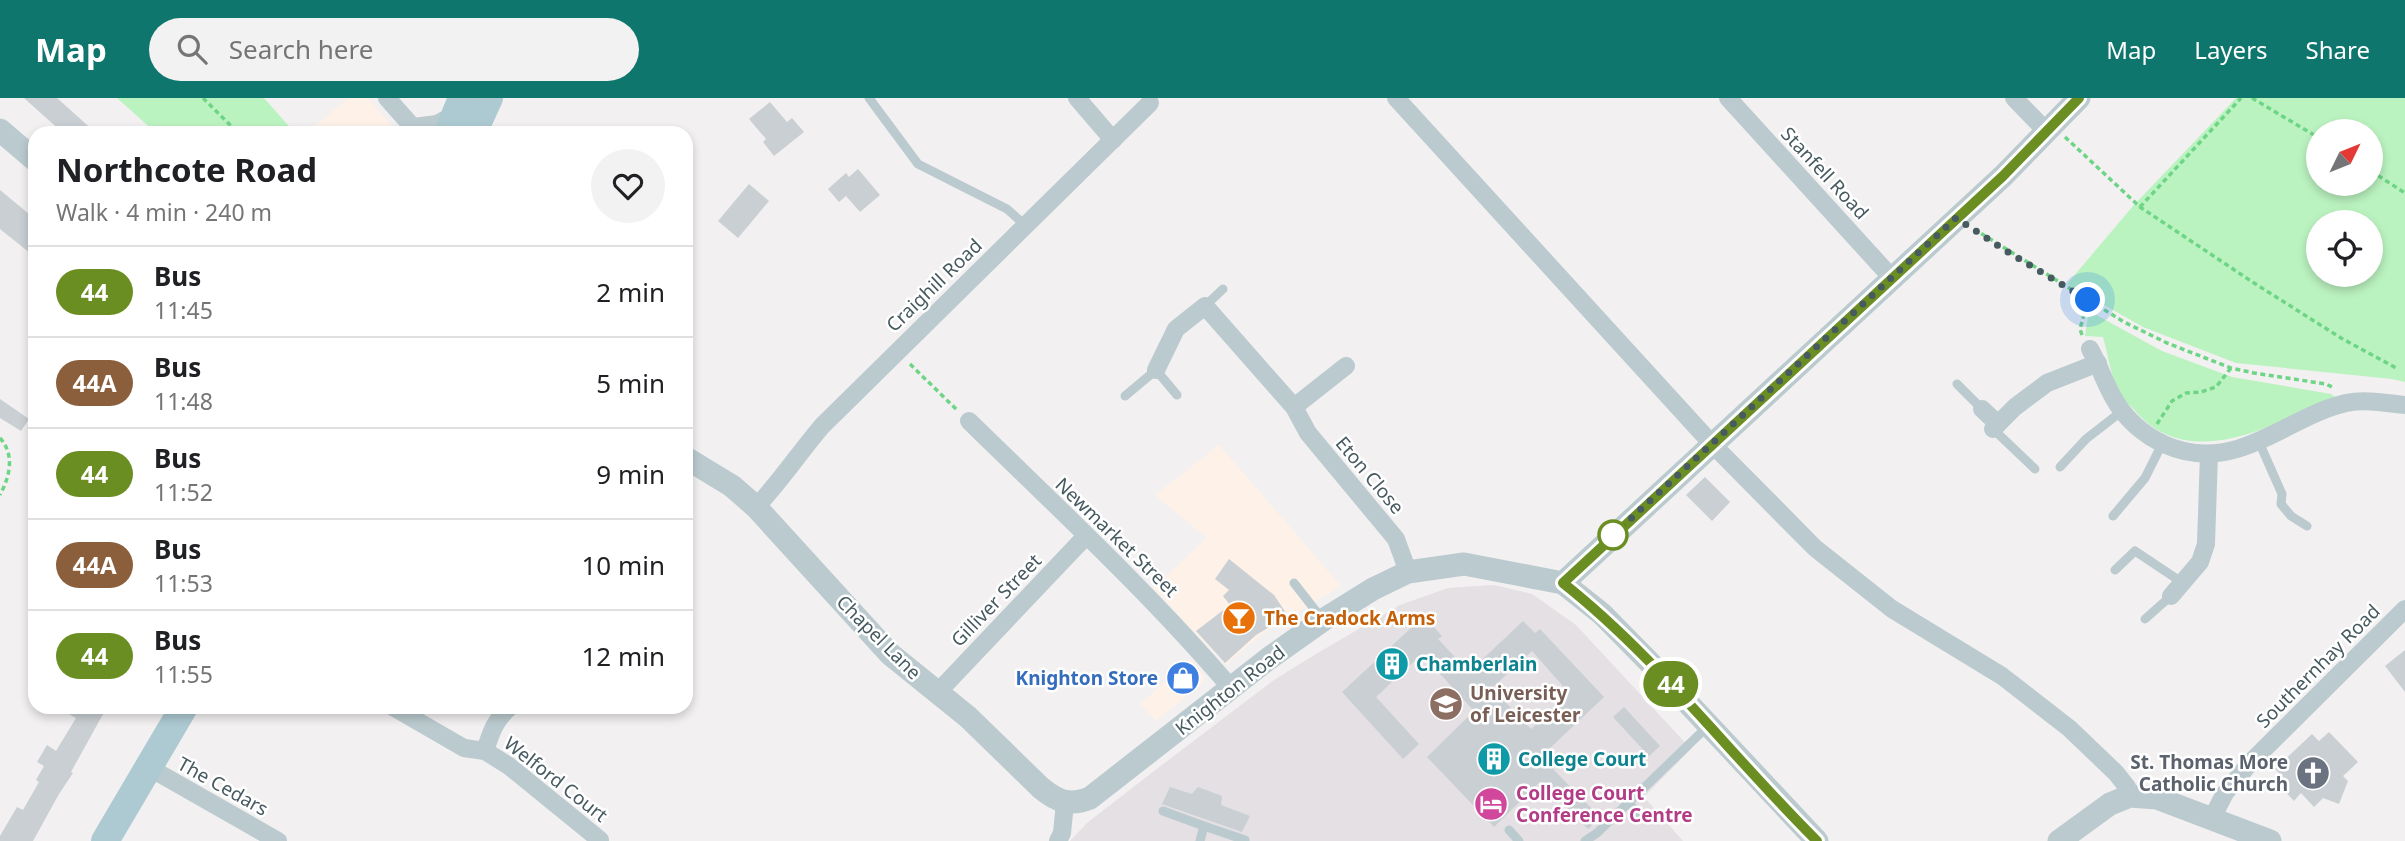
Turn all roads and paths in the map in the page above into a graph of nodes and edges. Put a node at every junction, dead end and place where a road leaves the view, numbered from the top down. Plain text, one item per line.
1 (203, 98) edge
2 (387, 98) edge
3 (489, 98) edge
4 (869, 98) edge
5 (1077, 98) edge
6 (1396, 98) edge
7 (1728, 98) edge
8 (2014, 98) edge
9 (2079, 98) edge
10 (2241, 98) edge
11 (2252, 98) edge
12 (1150, 103) dead end
13 (460, 119) edge
14 (231, 126) edge
15 (412, 126) edge
16 (430, 126) edge
17 (2050, 129) junction
18 (0, 130) edge
19 (2306, 130) edge
20 (1112, 140) junction
21 (28, 154) edge
22 (2384, 179) edge
23 (2405, 193) edge
24 (2140, 207) junction
25 (1956, 218) junction
26 (1025, 225) junction
27 (1892, 277) junction
28 (1223, 289) dead end
29 (2088, 300) junction
30 (1205, 306) junction
31 (897, 351) junction
32 (2094, 356) junction
33 (1346, 366) dead end
34 (2231, 368) junction
35 (2398, 369) dead end
36 (1156, 370) junction
37 (1957, 384) dead end
38 (1177, 395) dead end
39 (1125, 396) dead end
40 (2347, 403) junction
41 (2405, 405) edge
42 (1294, 407) junction
43 (1982, 409) joint
44 (2122, 411) junction
45 (968, 421) joint
46 (1995, 427) junction
47 (0, 438) edge
48 (2156, 440) junction
49 (2259, 442) junction
50 (1712, 444) junction
51 (2209, 454) junction
52 (693, 462) edge
53 (2060, 467) dead end
54 (2035, 469) dead end
55 (0, 495) edge
56 (756, 507) junction
57 (2113, 516) dead end
58 (2307, 526) dead end
59 (1086, 536) junction
60 (2115, 570) dead end
61 (1408, 572) junction
62 (1294, 583) dead end
63 (1563, 583) junction
64 (2177, 590) junction
65 (2405, 609) edge
66 (2145, 619) dead end
67 (1323, 620) junction
68 (1231, 688) junction
69 (937, 693) junction
70 (180, 714) edge
71 (405, 714) edge
72 (502, 714) edge
73 (1709, 725) junction
74 (485, 751) junction
75 (148, 767) junction
76 (2130, 796) junction
77 (1072, 803) junction
78 (1628, 803) junction
79 (1163, 811) dead end
80 (1642, 818) dead end
81 (2211, 820) junction
82 (1204, 826) junction
83 (1509, 830) dead end
84 (600, 840) edge
85 (1245, 840) edge
86 (105, 841) edge
87 (278, 841) edge
88 (1058, 841) edge
89 (1200, 841) edge
90 (1519, 841) edge
91 (1585, 841) edge
92 (1817, 841) edge
93 (2059, 841) edge
94 (2270, 841) edge

1 - 14 path
2 - 15 street
3 - 13 main road
4 - 26 lane
5 - 20 street
6 - 50 street
7 - 27 street, Stanfell Road
8 - 17 street
9 - 17 street
10 - 24 path
11 - 19 path
12 - 20 street, Craighill Road
13 - 16 street
17 - 24 path
17 - 25 street
18 - 21 street
20 - 26 street, Craighill Road
22 - 23 path
24 - 35 path
25 - 27 street
25 - 29 path
26 - 31 street, Craighill Road
27 - 50 street
28 - 30 lane
29 - 32 path
29 - 34 path
30 - 36 street
30 - 42 street, Eton Close
31 - 45 path
31 - 56 street, Craighill Road
32 - 44 street
32 - 46 street
33 - 42 street
34 - 40 path
34 - 48 path
36 - 38 lane
36 - 39 lane
37 - 43 lane
40 - 41 street
40 - 49 street
42 - 61 street, Eton Close
43 - 46 street
44 - 48 street
44 - 53 lane
45 - 59 street, Newmarket Street
46 - 54 lane
47 - 55 path
48 - 51 street
48 - 57 lane
49 - 51 street
49 - 58 lane
50 - 63 street
50 - 76 street
51 - 64 street
52 - 56 street, Chapel Lane
56 - 69 street, Chapel Lane
59 - 68 street, Newmarket Street
59 - 69 street, Gilliver Street
60 - 64 lane
61 - 63 street, Knighton Road
61 - 67 street, Knighton Road
62 - 67 lane
63 - 73 street, Knighton Road
64 - 66 lane
65 - 81 street, Southernhay Road
67 - 68 street, Knighton Road
68 - 77 street, Knighton Road
69 - 77 street, Chapel Lane
70 - 75 main road
71 - 74 street, Welford Court
72 - 74 street, Welford Court
73 - 78 lane
73 - 92 street, Knighton Road
74 - 84 street, Welford Court
75 - 86 main road
75 - 87 street, The Cedars
76 - 81 street
76 - 93 street
77 - 88 street
78 - 80 lane
78 - 91 lane
79 - 82 lane
81 - 94 street
82 - 85 lane
82 - 89 lane
83 - 90 lane

